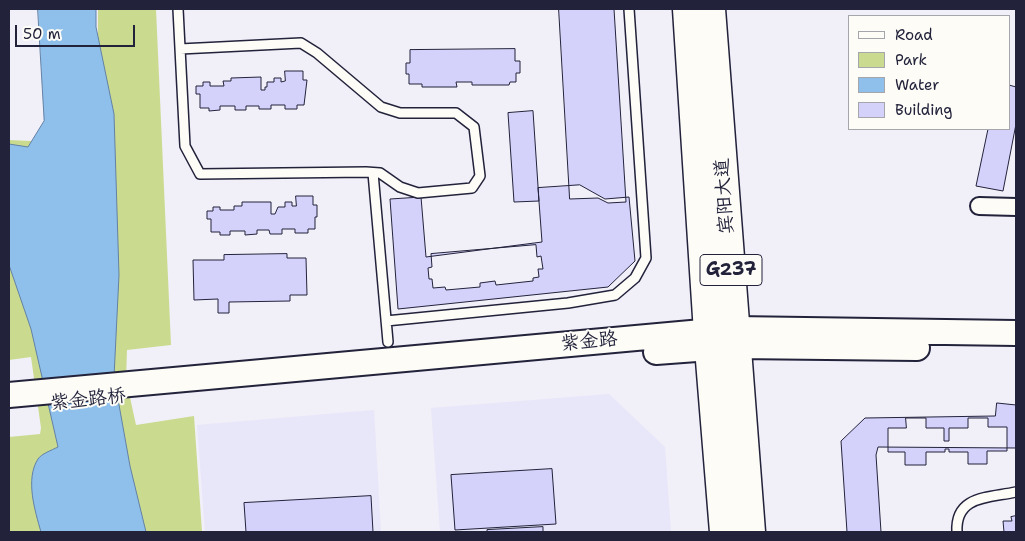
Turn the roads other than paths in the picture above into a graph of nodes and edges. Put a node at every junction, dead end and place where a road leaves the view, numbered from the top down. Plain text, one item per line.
1 (178, 9) edge
2 (629, 9) edge
3 (687, 9) edge
4 (711, 9) edge
5 (180, 49) junction
6 (373, 173) junction
7 (979, 206) dead end
8 (1016, 207) edge
9 (386, 321) junction
10 (1016, 333) edge
11 (736, 337) junction
12 (709, 339) junction
13 (388, 342) dead end
14 (1016, 349) edge
15 (164, 386) joint
16 (10, 401) edge
17 (1016, 492) edge
18 (724, 532) edge
19 (750, 532) edge
20 (957, 532) edge

1 - 5 lane
2 - 9 lane
3 - 12 highway, 宾阳大道 / G237
4 - 11 highway, 宾阳大道 / G237
5 - 6 lane
5 - 6 lane
6 - 9 lane
7 - 8 street
9 - 13 lane
10 - 11 street, 紫金路
11 - 12 street, 紫金路
11 - 14 street, 紫金路
11 - 19 highway, 宾阳大道 / G237
12 - 15 street, 紫金路
12 - 18 highway, 宾阳大道 / G237
15 - 16 street, 紫金路桥
17 - 20 lane

